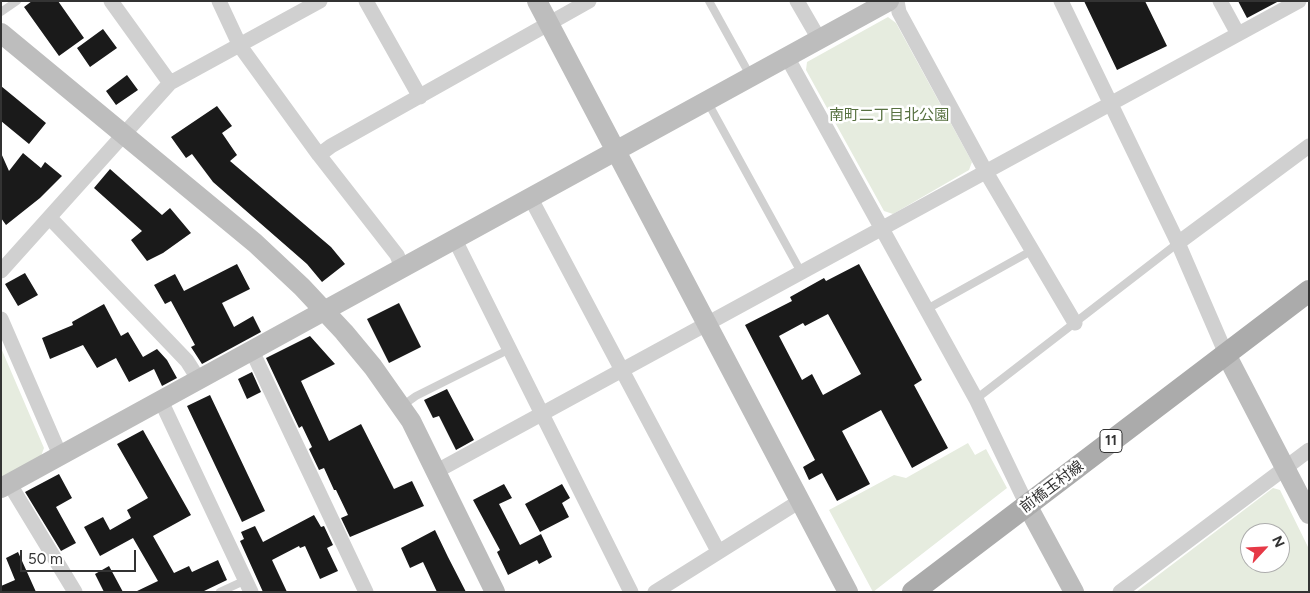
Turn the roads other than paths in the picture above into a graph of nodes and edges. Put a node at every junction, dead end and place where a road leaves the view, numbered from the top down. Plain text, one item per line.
1 (17, 1) edge
2 (110, 1) edge
3 (219, 1) edge
4 (320, 1) edge
5 (366, 1) edge
6 (537, 1) edge
7 (589, 1) edge
8 (709, 1) edge
9 (797, 1) edge
10 (889, 1) edge
11 (897, 1) edge
12 (1061, 1) edge
13 (1220, 1) edge
14 (1300, 1) edge
15 (1, 12) edge
16 (550, 24) junction
17 (1, 33) edge
18 (1238, 34) junction
19 (819, 39) junction
20 (240, 46) junction
21 (787, 57) junction
22 (751, 77) junction
23 (170, 83) junction
24 (420, 97) junction
25 (706, 101) junction
26 (1111, 102) junction
27 (125, 135) junction
28 (1309, 146) edge
29 (616, 150) junction
30 (319, 155) junction
31 (986, 172) junction
32 (530, 197) junction
33 (50, 218) junction
34 (882, 228) junction
35 (454, 238) junction
36 (1178, 243) junction
37 (1031, 251) junction
38 (402, 267) junction
39 (1, 271) edge
40 (801, 272) junction
41 (1309, 291) edge
42 (927, 309) junction
43 (323, 310) junction
44 (1, 319) edge
45 (1075, 323) junction
46 (707, 324) junction
47 (510, 349) junction
48 (252, 351) junction
49 (1226, 354) junction
50 (623, 369) junction
51 (199, 380) junction
52 (976, 399) junction
53 (161, 401) junction
54 (402, 406) junction
55 (542, 414) junction
56 (1309, 450) edge
57 (60, 455) junction
58 (1286, 466) junction
59 (437, 471) junction
60 (5, 485) edge
61 (800, 501) junction
62 (1028, 505) junction
63 (1309, 514) edge
64 (718, 550) junction
65 (248, 586) edge
66 (75, 592) edge
67 (220, 592) edge
68 (366, 592) edge
69 (495, 592) edge
70 (631, 592) edge
71 (655, 592) edge
72 (848, 592) edge
73 (913, 592) edge
74 (1074, 592) edge
75 (1120, 592) edge

1 - 15 lane
2 - 23 street
3 - 20 street
4 - 20 street
5 - 24 street
6 - 16 street
7 - 16 street
8 - 22 lane
9 - 19 street
10 - 19 street
11 - 31 street
12 - 26 street
13 - 18 street
14 - 18 street
16 - 24 street
16 - 29 street
17 - 27 street
18 - 26 street
19 - 21 street
20 - 23 street
20 - 30 street
21 - 22 street
21 - 34 street
22 - 25 street
23 - 27 street
24 - 30 street
25 - 29 street
25 - 40 lane
26 - 31 street
26 - 36 street
27 - 33 street
27 - 43 street
28 - 36 street
29 - 32 street
29 - 46 street
30 - 38 street
31 - 34 street
31 - 37 street
32 - 35 street
32 - 50 street
33 - 39 street
33 - 51 street
34 - 40 street
34 - 42 street
35 - 38 street
35 - 47 street
36 - 45 lane
36 - 49 street
37 - 42 lane
37 - 45 street
38 - 43 street
40 - 46 street
41 - 49 main road, 前橋玉村線 / 11
42 - 52 street
43 - 48 street
43 - 54 street
44 - 57 street
45 - 52 lane
46 - 50 street
46 - 61 street
47 - 54 lane
47 - 55 street
48 - 51 street
48 - 68 street
49 - 58 street
49 - 62 main road, 前橋玉村線 / 11
50 - 55 street
50 - 64 street
51 - 53 street
52 - 62 street
53 - 57 street
53 - 65 street
54 - 59 street
55 - 59 street
55 - 70 street
56 - 58 street
57 - 60 street
58 - 63 street
58 - 75 street
59 - 69 street
60 - 66 street
61 - 64 street
61 - 72 street
62 - 73 main road, 前橋玉村線 / 11
62 - 74 street
64 - 71 street
65 - 67 lane

